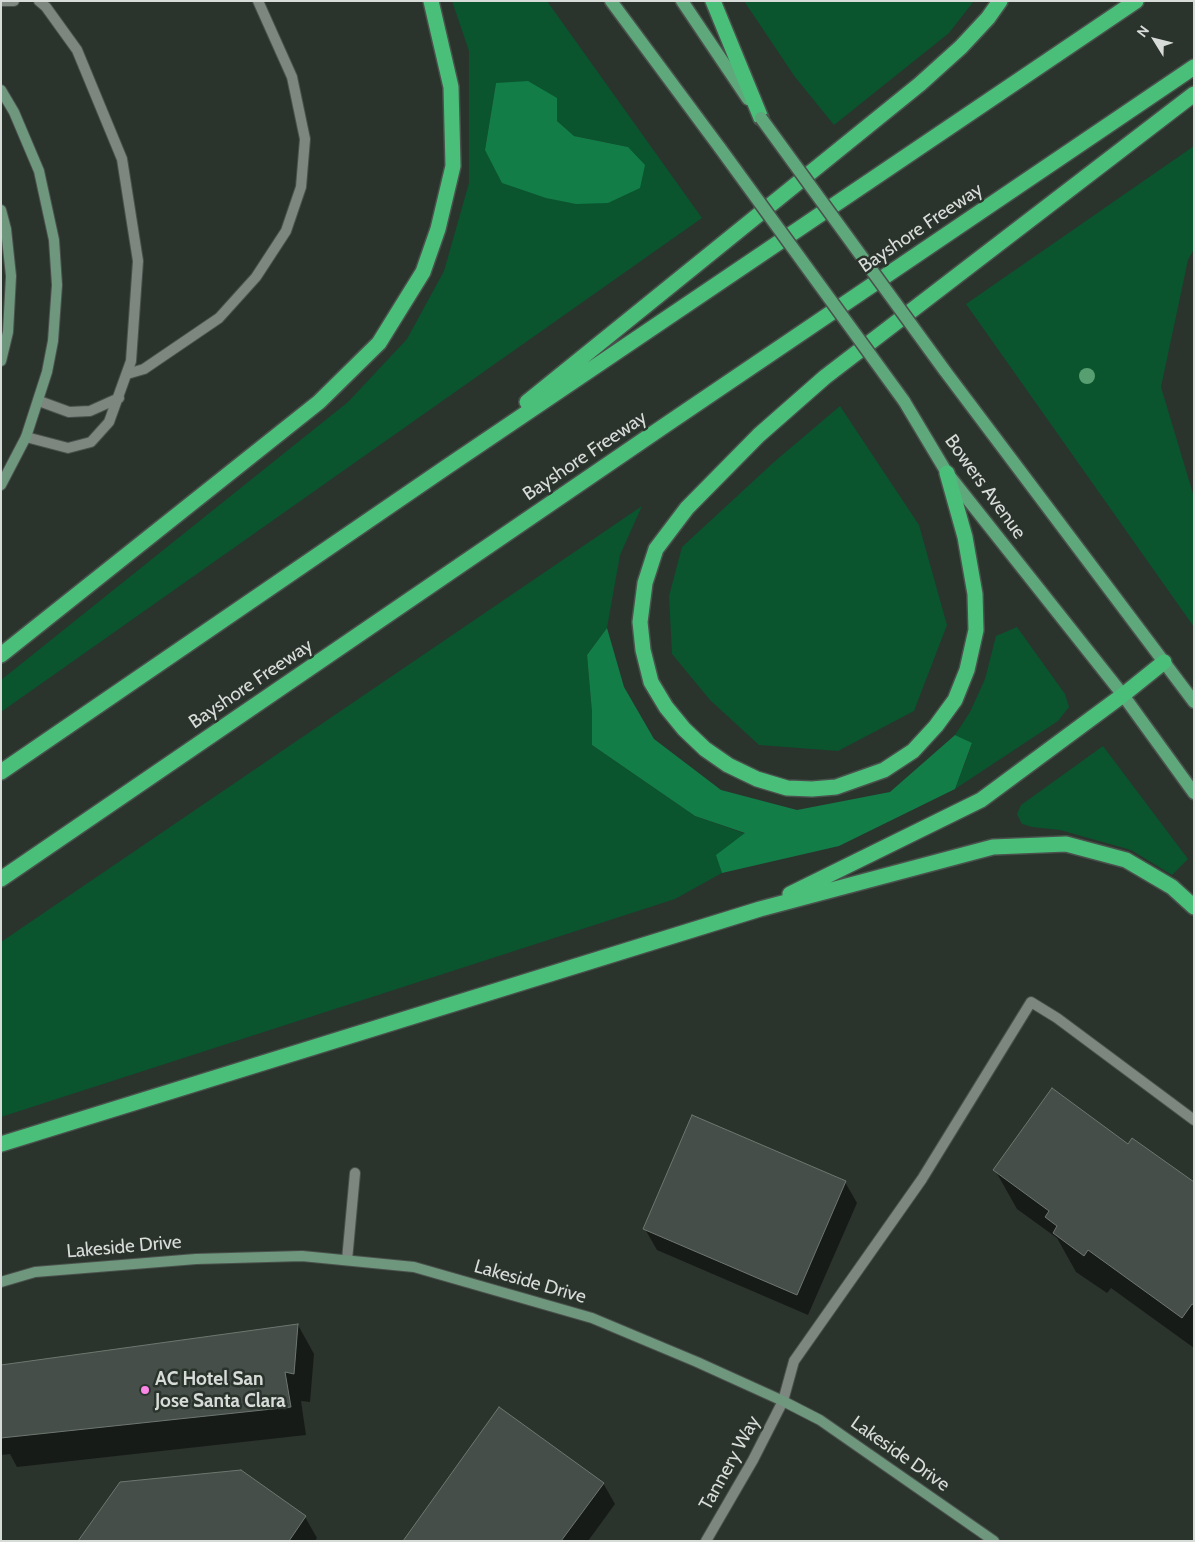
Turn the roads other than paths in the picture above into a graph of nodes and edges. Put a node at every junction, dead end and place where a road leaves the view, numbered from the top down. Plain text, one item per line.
1 (14, 1) edge
2 (39, 1) edge
3 (258, 1) edge
4 (431, 1) edge
5 (611, 1) edge
6 (682, 1) edge
7 (713, 1) edge
8 (1000, 1) edge
9 (1136, 1) edge
10 (1, 2) edge
11 (1194, 68) edge
12 (1, 90) edge
13 (1194, 94) edge
14 (761, 118) junction
15 (1, 210) edge
16 (1, 361) edge
17 (127, 374) junction
18 (119, 398) junction
19 (39, 401) junction
20 (26, 437) junction
21 (448, 466) junction
22 (947, 472) junction
23 (1, 485) edge
24 (1, 656) edge
25 (1164, 662) junction
26 (1123, 695) junction
27 (1194, 702) edge
28 (1, 772) edge
29 (1194, 793) edge
30 (1, 879) edge
31 (1194, 907) edge
32 (760, 909) junction
33 (1194, 1120) edge
34 (1, 1144) edge
35 (355, 1173) dead end
36 (347, 1260) junction
37 (1, 1282) edge
38 (783, 1401) junction
39 (706, 1541) edge
40 (994, 1541) edge

1 - 10 street
2 - 17 street
3 - 17 street
4 - 24 highway
5 - 22 main road, Bowers Avenue, bridge
6 - 14 main road, Bowers Avenue
7 - 14 highway
8 - 21 highway
9 - 21 highway
11 - 30 highway, Bayshore Freeway
12 - 19 street
13 - 22 highway
14 - 25 main road, Bowers Avenue, bridge
15 - 16 street
17 - 18 street
18 - 19 street
18 - 20 street
19 - 20 street
20 - 23 street
21 - 28 highway
22 - 26 main road, Bowers Avenue
25 - 26 highway
25 - 27 main road, Bowers Avenue
26 - 29 main road, Bowers Avenue
26 - 32 highway
31 - 32 highway
32 - 34 highway
33 - 38 street, Tannery Way
35 - 36 street
36 - 37 street, Lakeside Drive
36 - 38 street, Lakeside Drive
38 - 39 street, Tannery Way
38 - 40 street, Lakeside Drive

